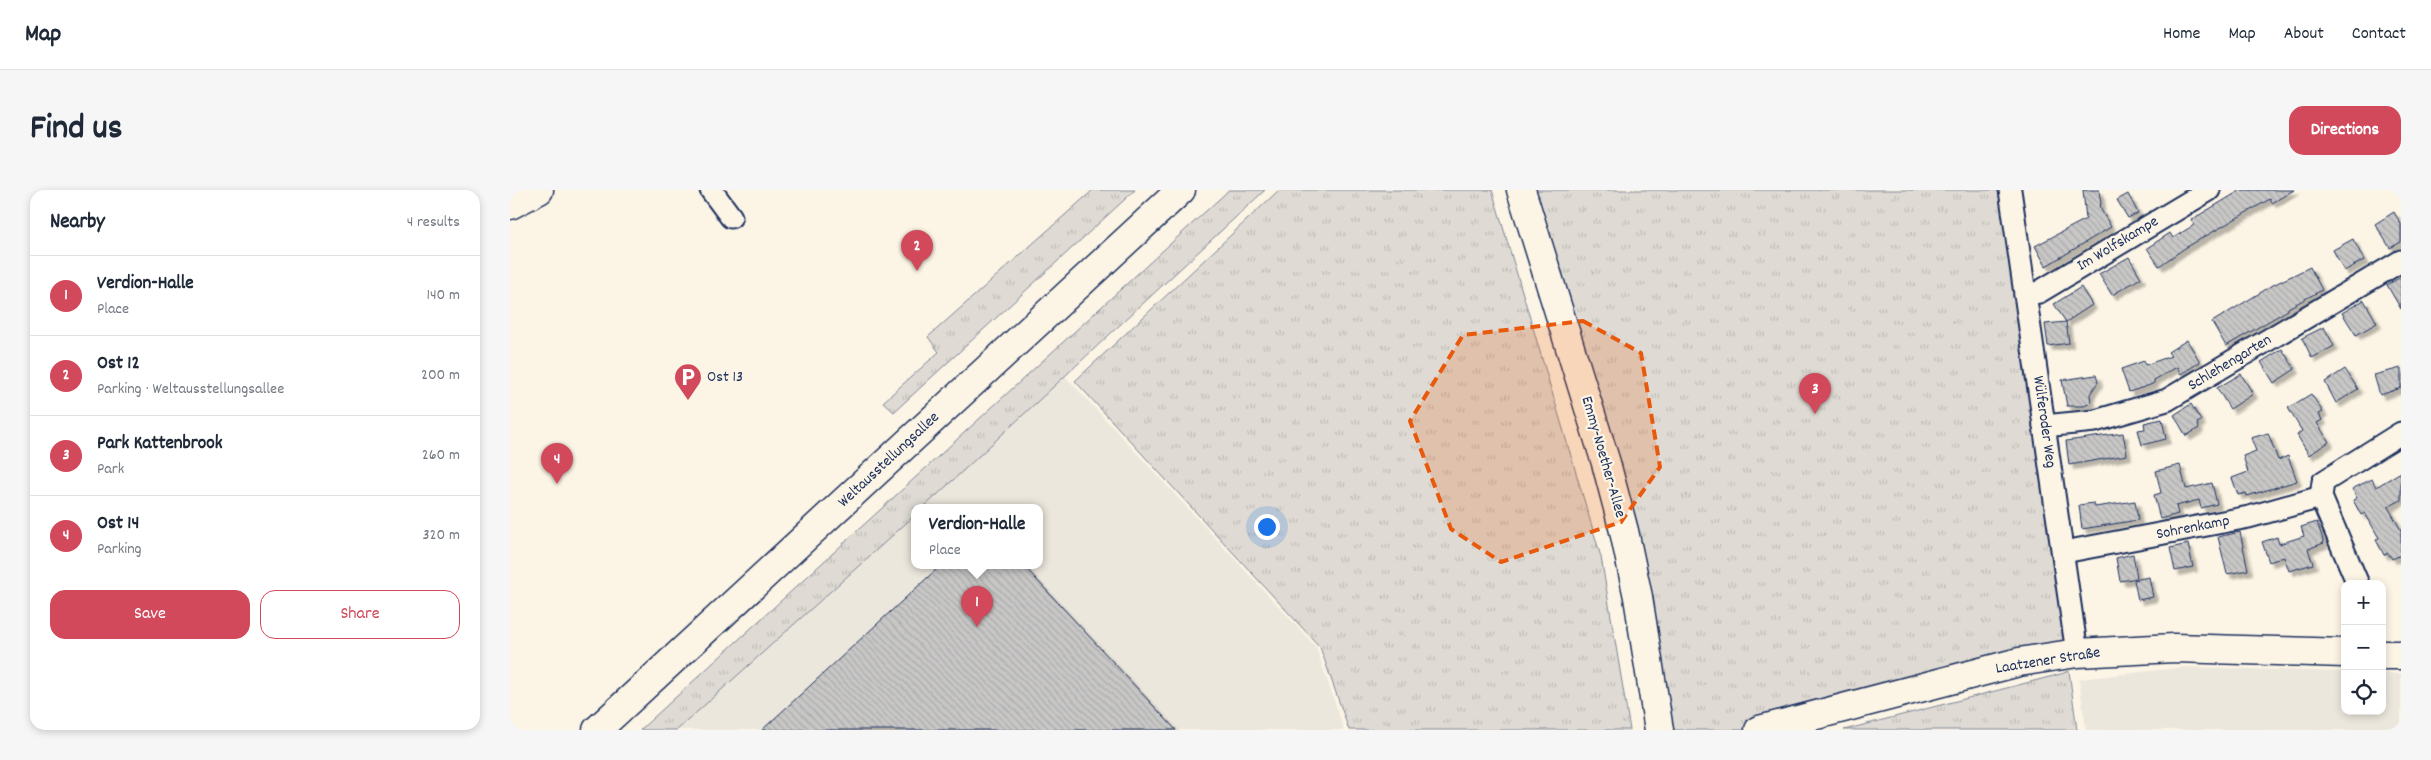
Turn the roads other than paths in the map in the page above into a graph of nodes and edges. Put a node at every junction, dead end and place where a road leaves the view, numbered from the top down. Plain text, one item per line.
1 (539, 190) edge
2 (711, 190) edge
3 (1181, 190) edge
4 (1521, 190) edge
5 (2010, 190) edge
6 (2209, 190) edge
7 (510, 205) edge
8 (731, 217) dead end
9 (2401, 261) edge
10 (2026, 295) junction
11 (2044, 426) junction
12 (2401, 434) edge
13 (2321, 497) junction
14 (2064, 552) junction
15 (2356, 580) edge
16 (2077, 653) junction
17 (2341, 653) edge
18 (2386, 654) edge
19 (2401, 655) edge
20 (597, 730) edge
21 (1660, 730) edge
22 (1759, 730) edge

1 - 7 main road
2 - 8 street
3 - 20 main road, Weltausstellungsallee
4 - 21 main road, Emmy-Noether-Allee
5 - 10 street, Wülferoder Weg
6 - 10 street, Im Wolfskampe
9 - 11 street, Schlehengarten
10 - 11 street, Wülferoder Weg
11 - 14 street, Wülferoder Weg
12 - 13 street
13 - 14 street, Sohrenkamp
13 - 15 street
14 - 16 street, Wülferoder Weg
16 - 17 main road, Laatzener Straße
16 - 22 main road, Laatzener Straße
18 - 19 main road

